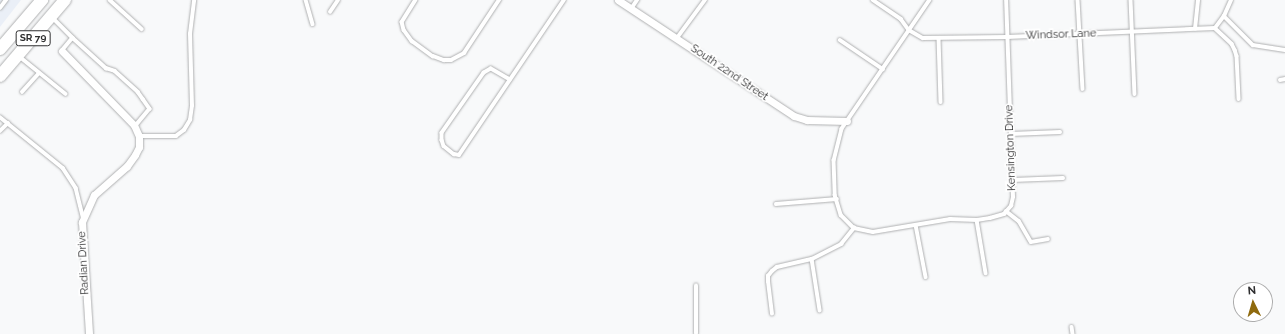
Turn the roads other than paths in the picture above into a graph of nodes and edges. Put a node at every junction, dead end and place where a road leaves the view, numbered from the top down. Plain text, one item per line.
1 (6, 0) edge
2 (42, 0) edge
3 (65, 0) edge
4 (110, 0) edge
5 (194, 0) edge
6 (306, 0) edge
7 (338, 0) edge
8 (416, 0) edge
9 (498, 0) edge
10 (564, 0) edge
11 (618, 0) edge
12 (637, 0) edge
13 (705, 0) edge
14 (874, 0) edge
15 (930, 0) edge
16 (1006, 0) edge
17 (1078, 0) edge
18 (1131, 0) edge
19 (1198, 0) edge
20 (1231, 0) edge
21 (0, 8) edge
22 (631, 9) junction
23 (330, 12) dead end
24 (1224, 16) junction
25 (51, 17) junction
26 (313, 24) dead end
27 (1215, 28) junction
28 (142, 29) dead end
29 (1194, 29) junction
30 (910, 30) junction
31 (1133, 32) junction
32 (1079, 34) junction
33 (1007, 37) junction
34 (73, 38) junction
35 (677, 38) junction
36 (939, 38) junction
37 (840, 40) dead end
38 (0, 49) edge
39 (1285, 50) edge
40 (62, 51) joint
41 (18, 55) junction
42 (883, 69) junction
43 (39, 72) junction
44 (0, 76) edge
45 (1285, 79) edge
46 (510, 80) junction
47 (1280, 80) dead end
48 (1083, 90) dead end
49 (22, 92) dead end
50 (66, 94) dead end
51 (1135, 94) dead end
52 (1238, 99) dead end
53 (941, 102) dead end
54 (0, 117) edge
55 (847, 121) junction
56 (8, 123) junction
57 (135, 127) junction
58 (0, 131) edge
59 (1060, 132) dead end
60 (1011, 134) junction
61 (139, 136) junction
62 (1063, 178) dead end
63 (1013, 180) junction
64 (837, 199) junction
65 (776, 204) dead end
66 (1006, 211) junction
67 (83, 219) junction
68 (976, 220) junction
69 (916, 225) junction
70 (854, 228) junction
71 (1048, 239) dead end
72 (812, 259) junction
73 (986, 273) dead end
74 (926, 277) dead end
75 (696, 286) dead end
76 (820, 310) dead end
77 (772, 314) dead end
78 (1072, 327) dead end
79 (89, 334) edge
80 (696, 334) edge
81 (1073, 334) edge

1 - 21 lane
2 - 38 highway, SR 79
3 - 25 highway, SR 79
4 - 28 lane
5 - 61 lane
6 - 26 lane
7 - 23 lane
8 - 9 lane
10 - 46 lane
11 - 22 street, South 22nd Street
12 - 22 lane
13 - 35 lane
14 - 30 lane
15 - 30 lane
16 - 33 lane, Kensington Drive
17 - 32 lane
18 - 31 lane
19 - 29 lane
20 - 24 lane
22 - 35 street, South 22nd Street
24 - 27 lane
24 - 39 lane
25 - 34 lane
25 - 41 highway, SR 79
27 - 29 lane, Windsor Lane
27 - 52 lane
29 - 31 lane, Windsor Lane
30 - 36 lane, Windsor Lane
30 - 42 lane
31 - 32 lane, Windsor Lane
31 - 51 lane
32 - 33 lane, Windsor Lane
32 - 48 lane
33 - 36 lane, Windsor Lane
33 - 60 lane, Kensington Drive
34 - 40 lane
34 - 57 lane
35 - 55 street, South 22nd Street
36 - 53 lane
37 - 42 lane
40 - 57 street
41 - 43 lane
41 - 44 highway, SR 79
42 - 55 lane
43 - 49 lane
43 - 50 lane
45 - 47 lane
46 - 46 lane
54 - 56 lane
55 - 64 lane
56 - 58 lane
56 - 67 lane
57 - 61 street
59 - 60 lane
60 - 63 lane, Kensington Drive
61 - 67 street, Radian Drive
62 - 63 lane
63 - 66 lane, Kensington Drive
64 - 65 lane
64 - 70 lane
66 - 68 lane
66 - 71 lane
67 - 79 street, Radian Drive
68 - 69 lane
68 - 73 lane
69 - 70 lane
69 - 74 lane
70 - 72 lane
72 - 76 lane
72 - 77 lane
75 - 80 lane
78 - 81 lane

